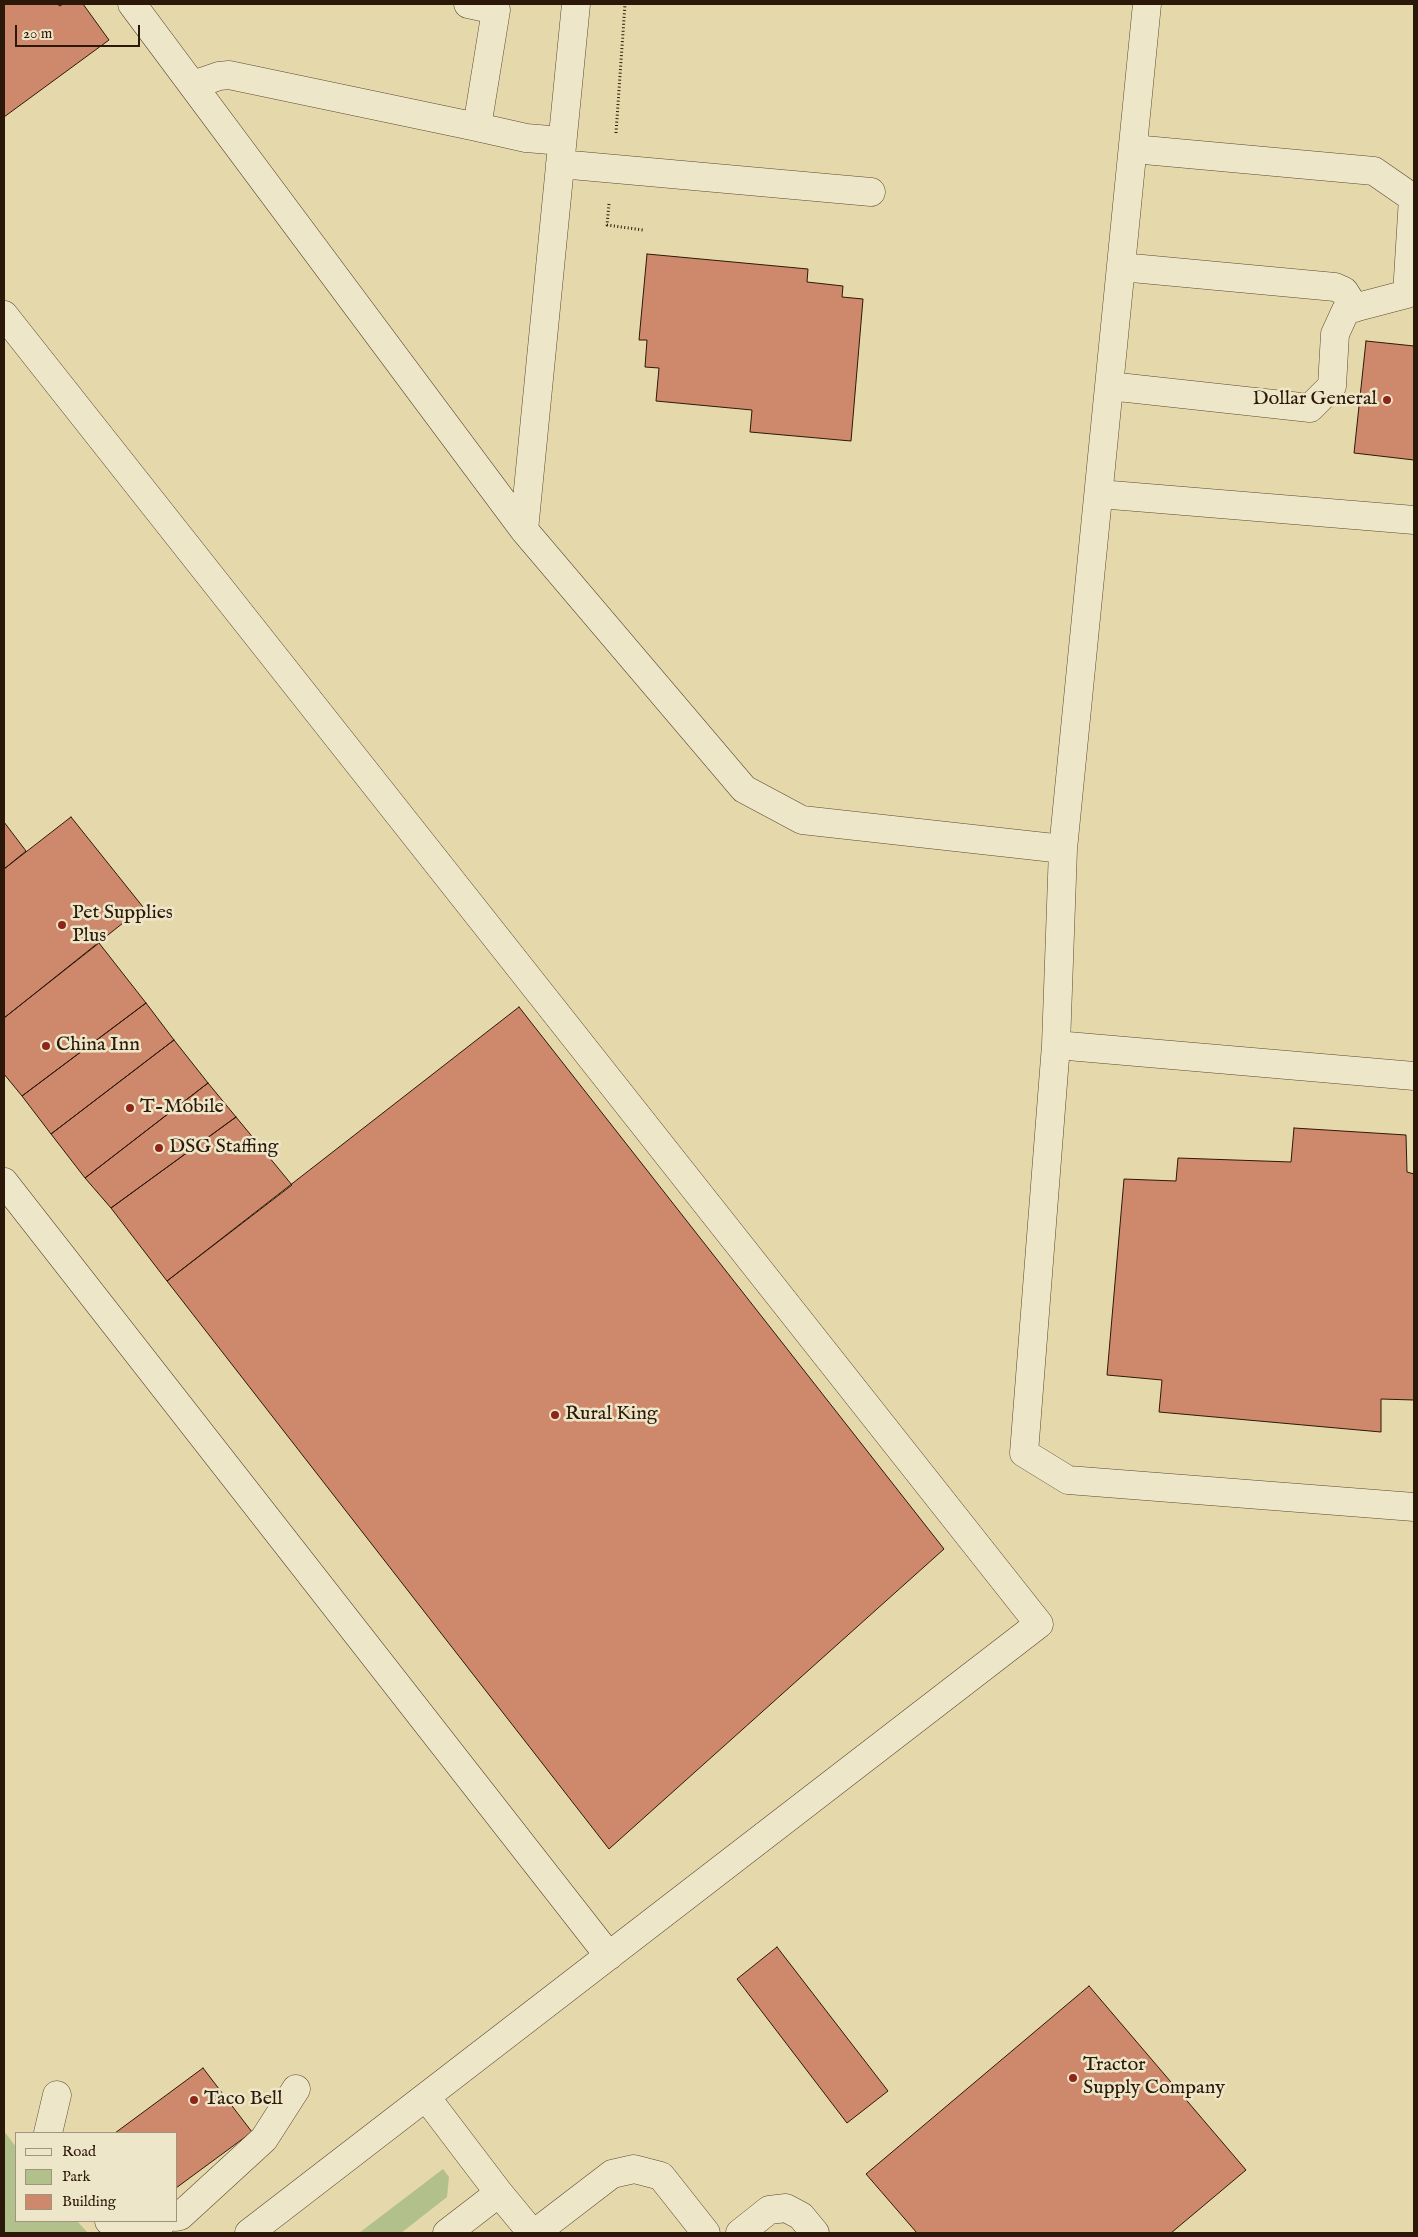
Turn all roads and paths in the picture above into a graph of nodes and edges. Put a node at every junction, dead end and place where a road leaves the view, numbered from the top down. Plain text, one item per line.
1 (132, 4) edge
2 (468, 4) edge
3 (576, 4) edge
4 (625, 4) edge
5 (1147, 4) edge
6 (193, 85) junction
7 (477, 127) junction
8 (1133, 149) junction
9 (561, 153) junction
10 (613, 169) junction
11 (871, 192) dead end
12 (642, 230) dead end
13 (1121, 267) junction
14 (1355, 308) junction
15 (4, 315) edge
16 (1109, 386) junction
17 (1099, 494) junction
18 (1414, 520) edge
19 (524, 530) junction
20 (1063, 849) junction
21 (1056, 1045) junction
22 (1414, 1076) edge
23 (4, 1182) edge
24 (1414, 1507) edge
25 (609, 1956) junction
26 (296, 2089) dead end
27 (58, 2095) dead end
28 (426, 2097) junction
29 (48, 2132) edge
30 (499, 2193) junction
31 (178, 2216) edge
32 (111, 2222) edge
33 (159, 2222) edge
34 (249, 2233) edge
35 (447, 2233) edge
36 (534, 2233) edge
37 (706, 2233) edge
38 (740, 2233) edge
39 (814, 2233) edge

1 - 6 lane
2 - 7 lane
3 - 9 lane
4 - 10 path
5 - 8 lane
6 - 7 lane
6 - 19 lane
7 - 9 lane
8 - 13 lane
8 - 14 lane
9 - 10 lane
9 - 19 lane
10 - 11 lane
10 - 12 path
13 - 14 lane
13 - 16 lane
14 - 16 lane
15 - 25 lane
16 - 17 lane
17 - 18 lane
17 - 20 lane
19 - 20 lane
20 - 21 lane
21 - 22 lane
21 - 24 lane
23 - 25 lane
25 - 28 lane
26 - 31 lane
27 - 29 lane
28 - 30 lane
28 - 34 lane
30 - 35 lane
30 - 36 lane
32 - 33 lane
36 - 37 lane
38 - 39 lane

